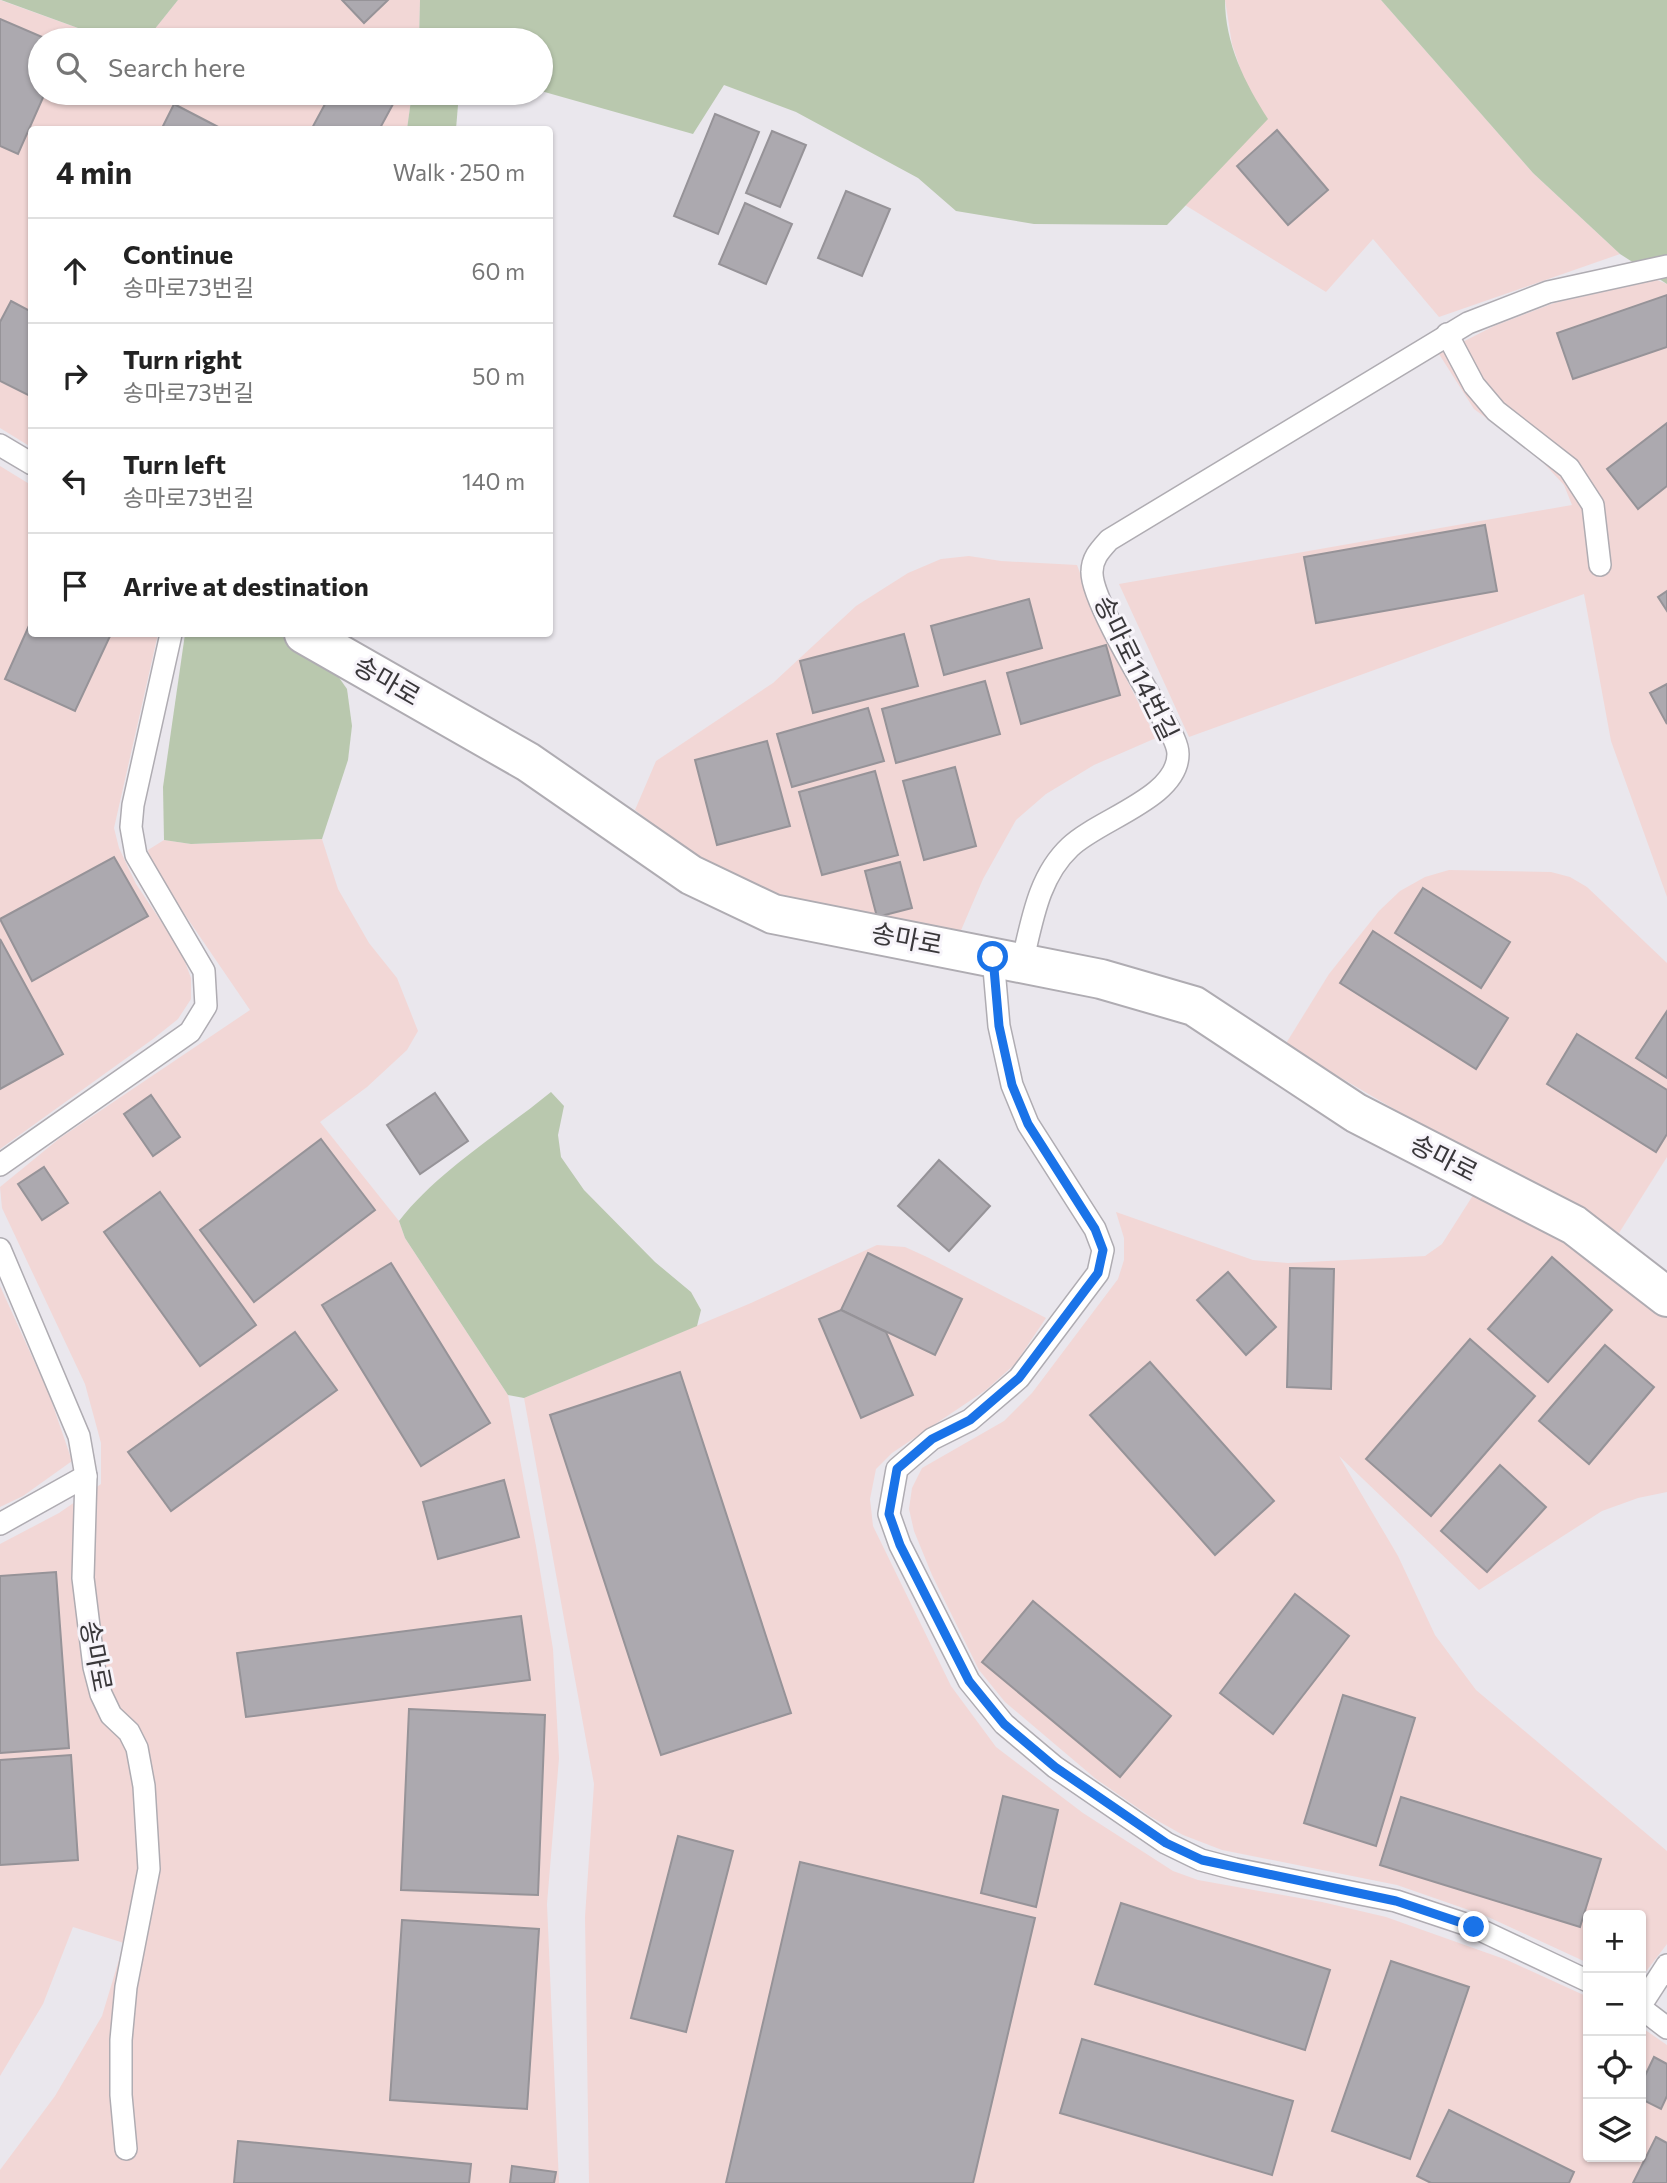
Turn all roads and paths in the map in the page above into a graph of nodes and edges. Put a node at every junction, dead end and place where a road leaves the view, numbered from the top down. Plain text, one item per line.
1 (1667, 266) edge
2 (1447, 334) junction
3 (0, 445) edge
4 (28, 462) edge
5 (1600, 565) dead end
6 (170, 637) edge
7 (309, 637) edge
8 (1008, 960) junction
9 (0, 1165) edge
10 (0, 1249) edge
11 (1667, 1297) edge
12 (86, 1476) junction
13 (0, 1524) edge
14 (1667, 1965) edge
15 (1583, 1979) edge
16 (1646, 1999) edge
17 (1646, 2011) edge
18 (1667, 2028) edge
19 (127, 2149) dead end

1 - 2 lane, 송마로114번길
2 - 5 lane
2 - 8 lane, 송마로114번길
3 - 4 lane
6 - 9 lane
7 - 8 street, 송마로
8 - 11 street, 송마로
8 - 15 lane, 송마로114번길
10 - 12 lane, 송마로
12 - 13 lane
12 - 19 lane, 송마로
14 - 16 lane
17 - 18 lane

